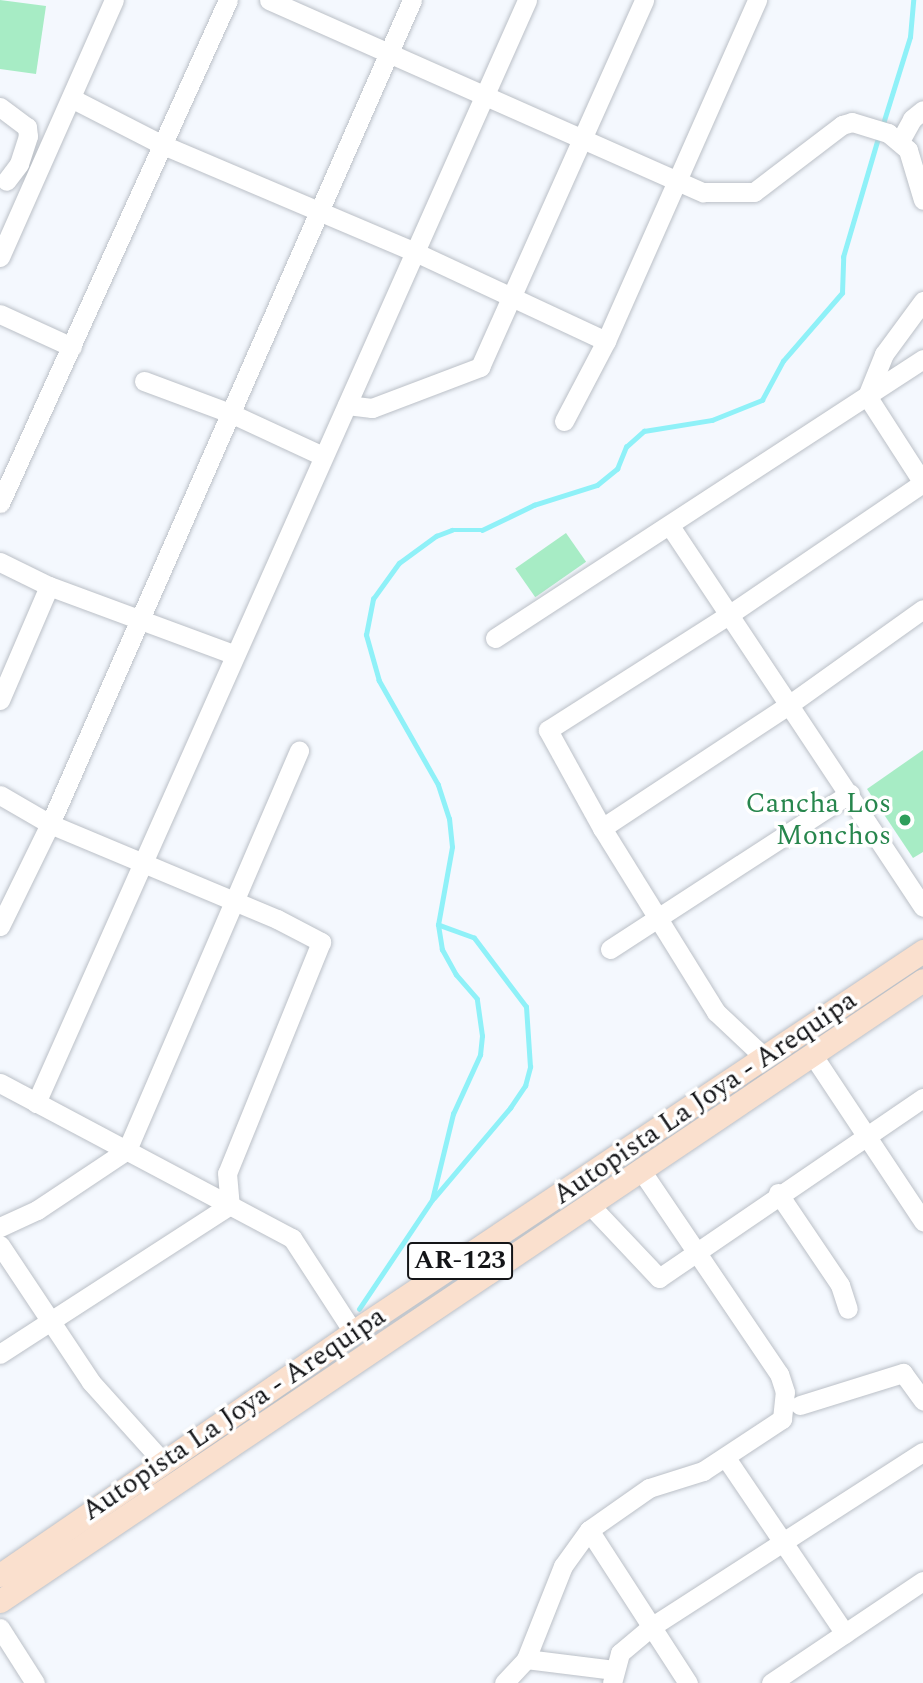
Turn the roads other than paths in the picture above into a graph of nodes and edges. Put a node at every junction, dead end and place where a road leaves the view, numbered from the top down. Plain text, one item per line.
1 (114, 0) edge
2 (228, 0) edge
3 (268, 0) edge
4 (412, 0) edge
5 (527, 0) edge
6 (644, 0) edge
7 (757, 0) edge
8 (304, 7) edge
9 (390, 51) junction
10 (485, 92) junction
11 (71, 98) junction
12 (0, 107) edge
13 (923, 110) edge
14 (586, 137) junction
15 (900, 141) junction
16 (163, 145) junction
17 (6, 181) dead end
18 (676, 183) junction
19 (923, 200) edge
20 (321, 210) junction
21 (414, 251) junction
22 (0, 257) edge
23 (511, 298) junction
24 (923, 301) edge
25 (0, 314) edge
26 (606, 341) junction
27 (72, 347) junction
28 (923, 359) edge
29 (144, 381) dead end
30 (867, 396) junction
31 (347, 405) junction
32 (230, 413) junction
33 (564, 421) dead end
34 (323, 456) junction
35 (923, 483) edge
36 (0, 503) edge
37 (670, 526) junction
38 (0, 562) edge
39 (49, 586) junction
40 (923, 609) edge
41 (730, 614) junction
42 (139, 617) junction
43 (495, 638) dead end
44 (233, 654) junction
45 (0, 700) edge
46 (790, 704) junction
47 (299, 750) dead end
48 (850, 793) junction
49 (0, 795) edge
50 (50, 824) junction
51 (602, 828) junction
52 (139, 863) junction
53 (235, 904) junction
54 (923, 907) edge
55 (659, 918) junction
56 (0, 926) edge
57 (610, 949) dead end
58 (923, 951) edge
59 (923, 980) edge
60 (812, 1054) junction
61 (765, 1058) junction
62 (0, 1083) edge
63 (923, 1098) edge
64 (36, 1103) junction
65 (866, 1137) junction
66 (127, 1150) junction
67 (640, 1169) junction
68 (778, 1193) junction
69 (589, 1204) junction
70 (230, 1205) junction
71 (923, 1221) edge
72 (0, 1227) edge
73 (0, 1245) edge
74 (696, 1253) junction
75 (848, 1309) dead end
76 (49, 1319) junction
77 (353, 1332) junction
78 (0, 1354) edge
79 (923, 1401) edge
80 (800, 1405) dead end
81 (923, 1452) edge
82 (726, 1458) junction
83 (163, 1462) junction
84 (589, 1530) junction
85 (785, 1541) junction
86 (0, 1575) edge
87 (923, 1581) edge
88 (0, 1601) edge
89 (0, 1628) edge
90 (651, 1628) junction
91 (845, 1634) junction
92 (526, 1659) junction
93 (613, 1676) edge
94 (35, 1683) edge
95 (504, 1683) edge
96 (688, 1683) edge
97 (771, 1683) edge

1 - 11 street
2 - 16 street
3 - 8 street
4 - 9 street
5 - 10 street
6 - 14 street
7 - 18 street
8 - 9 street
9 - 10 street
9 - 20 street
10 - 14 street
10 - 21 street
11 - 16 street
11 - 22 street
12 - 17 street
13 - 15 street
14 - 18 street
14 - 23 street
15 - 18 street
15 - 19 street
16 - 20 street
16 - 27 street
18 - 26 street
20 - 21 street
20 - 32 street
21 - 23 street
21 - 31 street
23 - 26 street
23 - 31 street
24 - 30 street
25 - 27 street
26 - 33 street
27 - 36 street
28 - 30 street
29 - 32 street
30 - 35 street
30 - 37 street
31 - 34 street
32 - 34 street
32 - 42 street
34 - 44 street
35 - 41 street
37 - 41 street
37 - 43 street
38 - 39 street
39 - 42 street
39 - 45 street
40 - 46 street
41 - 46 street
41 - 51 street
42 - 44 street
42 - 50 street
44 - 52 street
46 - 48 street
46 - 51 street
47 - 53 street
48 - 54 street
48 - 55 street
49 - 50 street
50 - 52 street
50 - 56 street
51 - 55 street
52 - 53 street
52 - 64 street
53 - 66 street
53 - 70 street
55 - 57 street
55 - 61 street
58 - 61 main road, Autopista La Joya - Arequipa / AR-123
59 - 60 main road, Autopista La Joya - Arequipa / AR-123
60 - 65 street
60 - 67 main road, Autopista La Joya - Arequipa / AR-123
61 - 77 main road, Autopista La Joya - Arequipa / AR-123
62 - 64 street
63 - 65 street
64 - 66 street
65 - 68 street
65 - 71 street
66 - 70 street
66 - 72 street
67 - 69 main road, Autopista La Joya - Arequipa / AR-123
67 - 74 street
68 - 74 street
68 - 75 street
69 - 74 street
69 - 88 main road, Autopista La Joya - Arequipa / AR-123
70 - 76 street
70 - 77 street
73 - 76 street
74 - 82 street
76 - 78 street
76 - 83 street
77 - 83 main road, Autopista La Joya - Arequipa / AR-123
79 - 80 street
81 - 85 street
82 - 84 street
82 - 85 street
83 - 86 main road, Autopista La Joya - Arequipa / AR-123
84 - 90 street
84 - 92 street
85 - 90 street
85 - 91 street
87 - 91 street
89 - 94 street
90 - 93 street
90 - 96 street
91 - 97 street
92 - 93 street
92 - 95 street

